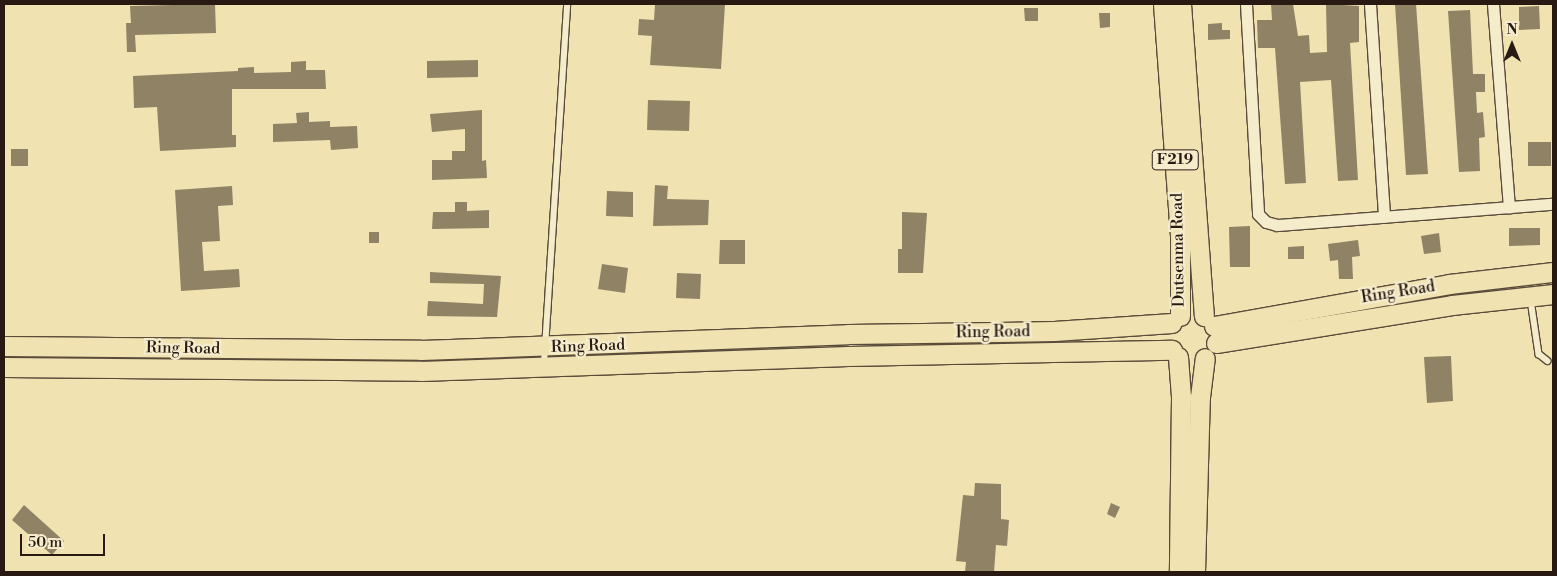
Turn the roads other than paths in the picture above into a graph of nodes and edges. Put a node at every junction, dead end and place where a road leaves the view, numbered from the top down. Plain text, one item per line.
1 (566, 4) edge
2 (1163, 4) edge
3 (1181, 4) edge
4 (1246, 4) edge
5 (1370, 4) edge
6 (1494, 4) edge
7 (1553, 204) edge
8 (1508, 207) junction
9 (1384, 217) junction
10 (1553, 272) edge
11 (1553, 294) edge
12 (1530, 296) junction
13 (1176, 320) junction
14 (1210, 336) junction
15 (4, 346) edge
16 (544, 348) junction
17 (1175, 353) junction
18 (1548, 361) dead end
19 (4, 367) edge
20 (544, 368) junction
21 (1178, 572) edge
22 (1195, 572) edge

1 - 16 lane
2 - 13 main road, Dutsenma Road / F219
3 - 14 main road, Dutsenma Road / F219
4 - 9 street
5 - 9 street
6 - 8 street
7 - 8 street
8 - 9 street
10 - 14 main road, Ring Road
11 - 12 main road
12 - 14 main road
12 - 18 lane
13 - 14 main road
13 - 16 main road, Ring Road
13 - 17 main road, F219
14 - 17 main road
14 - 22 main road, Dutsenma Road / F219
15 - 16 main road, Ring Road
16 - 20 lane
17 - 20 main road
17 - 21 main road, F219
19 - 20 main road

